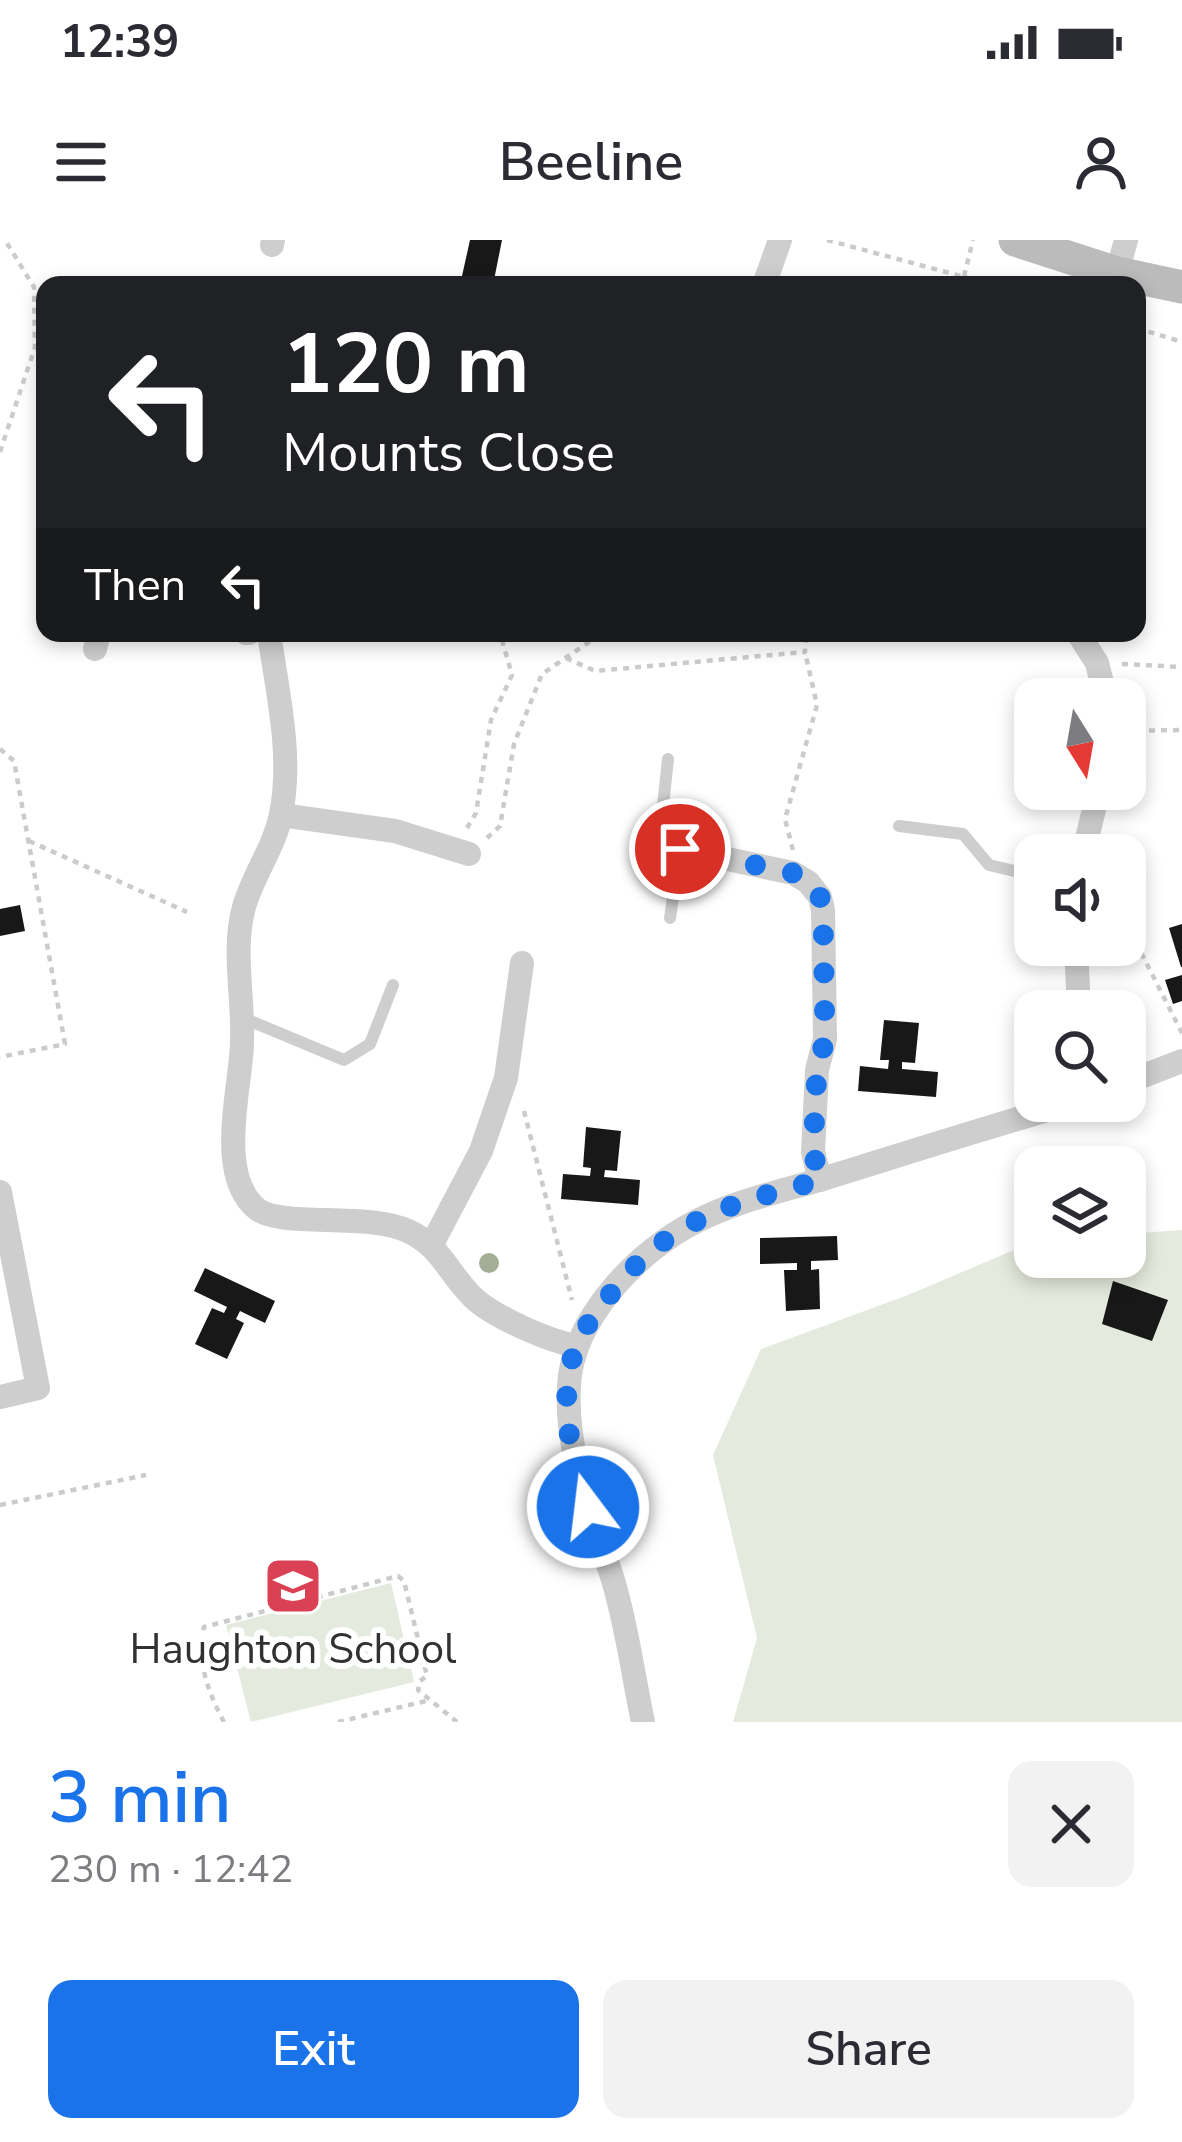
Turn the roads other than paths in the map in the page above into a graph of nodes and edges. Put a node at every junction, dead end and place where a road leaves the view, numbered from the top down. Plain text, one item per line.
1 (780, 240) edge
2 (1015, 240) edge
3 (1126, 240) edge
4 (1117, 273) junction
5 (767, 276) edge
6 (1131, 276) edge
7 (1146, 279) edge
8 (1182, 287) edge
9 (270, 642) edge
10 (1084, 642) edge
11 (1101, 678) edge
12 (668, 759) dead end
13 (281, 815) junction
14 (898, 826) dead end
15 (680, 849) junction
16 (469, 854) road end
17 (1014, 871) edge
18 (670, 918) dead end
19 (522, 963) dead end
20 (392, 985) dead end
21 (242, 1018) junction
22 (1182, 1061) edge
23 (1146, 1075) edge
24 (1014, 1121) edge
25 (820, 1180) junction
26 (0, 1192) edge
27 (432, 1244) junction
28 (576, 1346) junction
29 (0, 1396) edge
30 (643, 1722) edge

1 - 5 street
2 - 4 street
3 - 4 street
4 - 6 street
7 - 8 street
9 - 13 street
10 - 11 street
12 - 15 lane
13 - 16 street
13 - 21 street
14 - 17 lane
15 - 18 lane
15 - 25 street
19 - 27 street
20 - 21 lane
21 - 27 street
22 - 23 street
24 - 25 street
25 - 28 street
26 - 29 street
27 - 28 street
28 - 30 street

